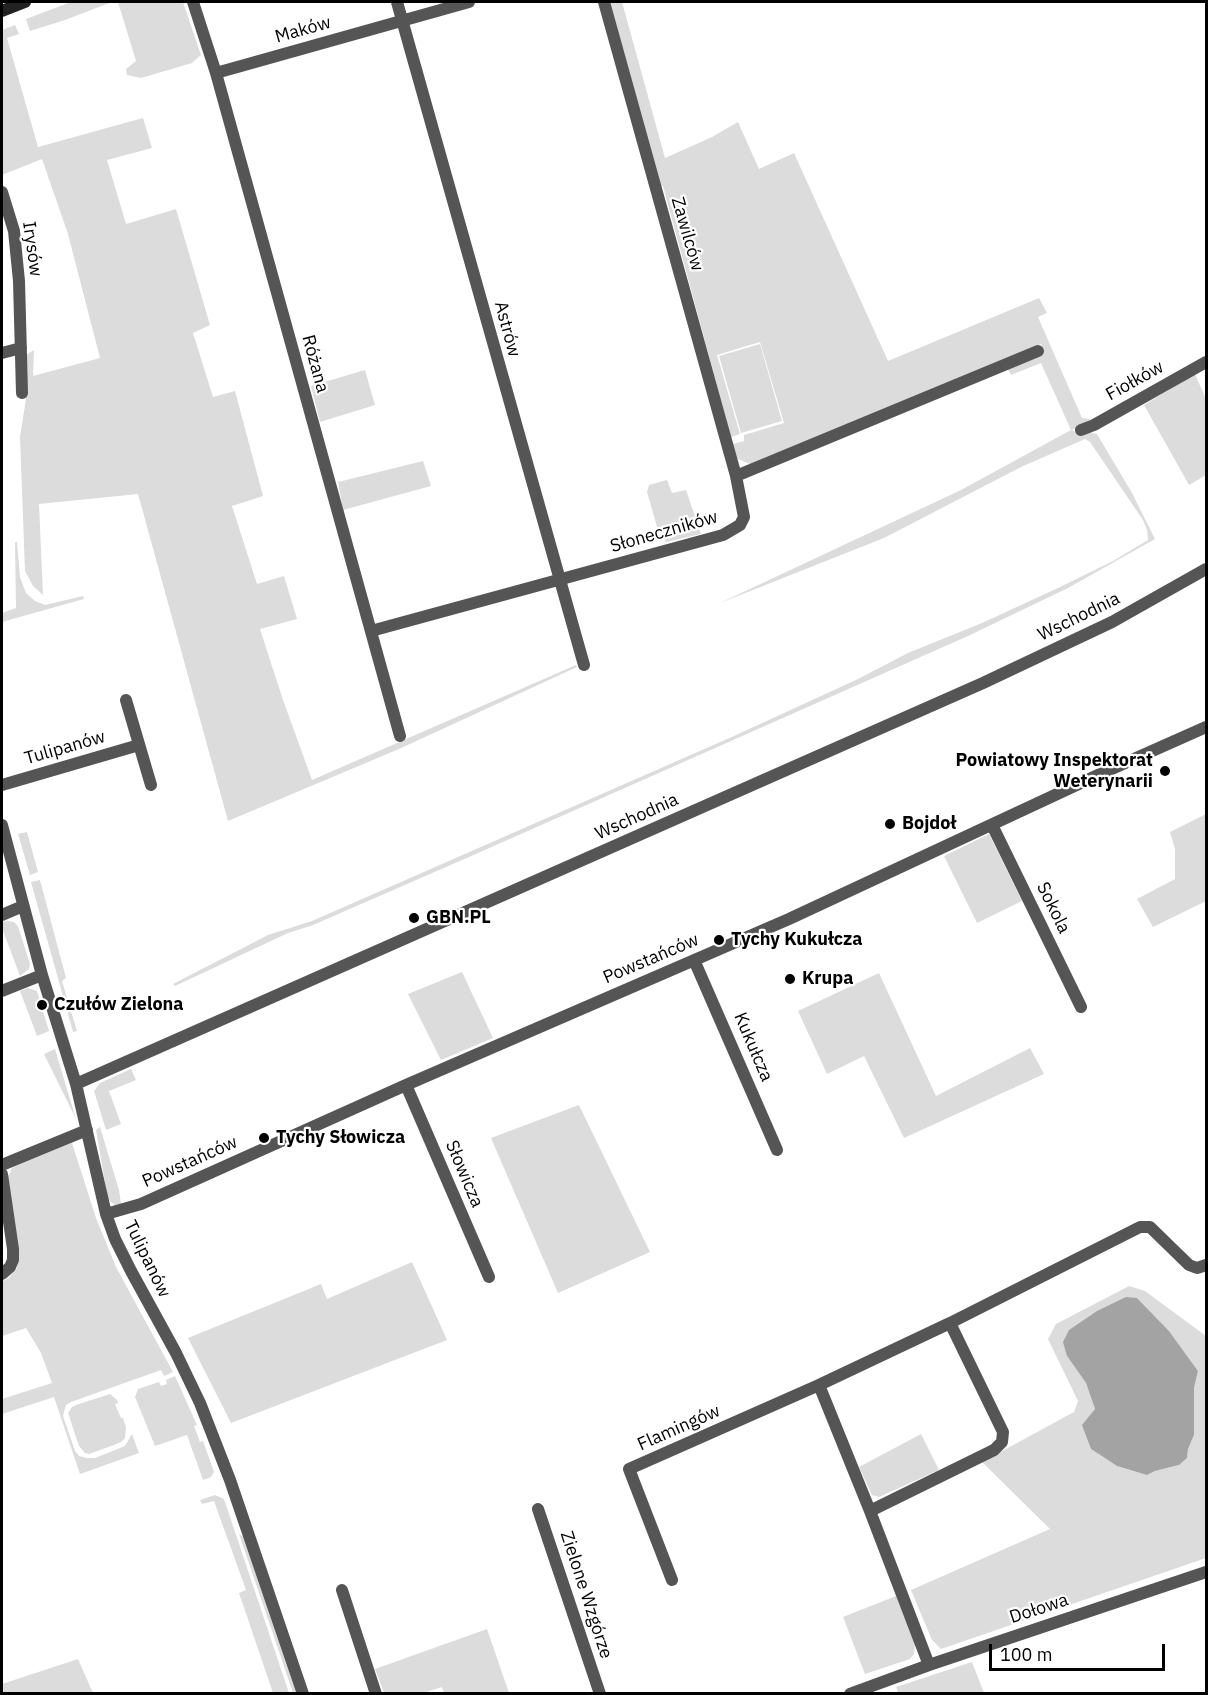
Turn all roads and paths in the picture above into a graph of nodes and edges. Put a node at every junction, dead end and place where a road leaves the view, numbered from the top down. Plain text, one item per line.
1 (25, 2) edge
2 (193, 2) edge
3 (397, 2) edge
4 (469, 2) edge
5 (604, 2) edge
6 (2, 11) edge
7 (403, 20) junction
8 (216, 73) junction
9 (2, 192) edge
10 (21, 348) junction
11 (1038, 351) dead end
12 (2, 353) edge
13 (1206, 362) edge
14 (22, 393) dead end
15 (1081, 430) dead end
16 (736, 476) junction
17 (1206, 569) edge
18 (560, 580) junction
19 (371, 631) junction
20 (584, 665) dead end
21 (126, 700) dead end
22 (1206, 727) edge
23 (400, 736) dead end
24 (140, 745) junction
25 (2, 785) edge
26 (152, 785) dead end
27 (2, 825) edge
28 (992, 825) junction
29 (23, 906) junction
30 (2, 915) edge
31 (694, 960) junction
32 (42, 975) junction
33 (2, 991) edge
34 (1081, 1007) dead end
35 (76, 1084) junction
36 (406, 1085) junction
37 (87, 1130) junction
38 (777, 1150) dead end
39 (2, 1165) edge
40 (2, 1174) edge
41 (106, 1215) junction
42 (1206, 1266) edge
43 (2, 1274) edge
44 (489, 1276) dead end
45 (950, 1323) junction
46 (819, 1385) junction
47 (538, 1509) dead end
48 (870, 1511) junction
49 (1206, 1572) edge
50 (672, 1580) dead end
51 (342, 1590) dead end
52 (929, 1665) junction
53 (303, 1694) edge
54 (376, 1694) edge
55 (600, 1694) edge
56 (850, 1694) edge

1 - 6 main road
2 - 8 street, Różana
3 - 7 street, Astrów
4 - 7 street, Maków
5 - 16 street, Zawilców
7 - 8 street, Maków
7 - 18 street, Astrów
8 - 19 street, Różana
9 - 10 street, Irysów
10 - 12 street
10 - 14 street, Irysów
11 - 16 street
13 - 15 street, Fiołków
16 - 18 street, Słoneczników
17 - 35 street, Wschodnia
18 - 19 street, Słoneczników
18 - 20 street, Astrów
19 - 23 street, Różana
21 - 24 street
22 - 28 street, Powstańców
24 - 25 street, Tulipanów
24 - 26 street
27 - 29 street, Tulipanów
28 - 31 street, Powstańców
28 - 34 street, Sokola
29 - 30 street
29 - 32 street, Tulipanów
31 - 36 street, Powstańców
31 - 38 street, Kukułcza
32 - 33 street
32 - 35 street, Tulipanów
35 - 37 street, Tulipanów
36 - 41 street, Powstańców
36 - 44 street, Słowicza
37 - 39 street
37 - 41 street, Tulipanów
40 - 43 street
41 - 53 street, Tulipanów
42 - 45 street, Flamingów
45 - 46 street, Flamingów
45 - 48 street
46 - 48 street
46 - 50 street, Flamingów
47 - 55 street, Zielone Wzgórze
48 - 52 street
49 - 52 street, Dołowa
51 - 54 street
52 - 56 street, Dołowa

